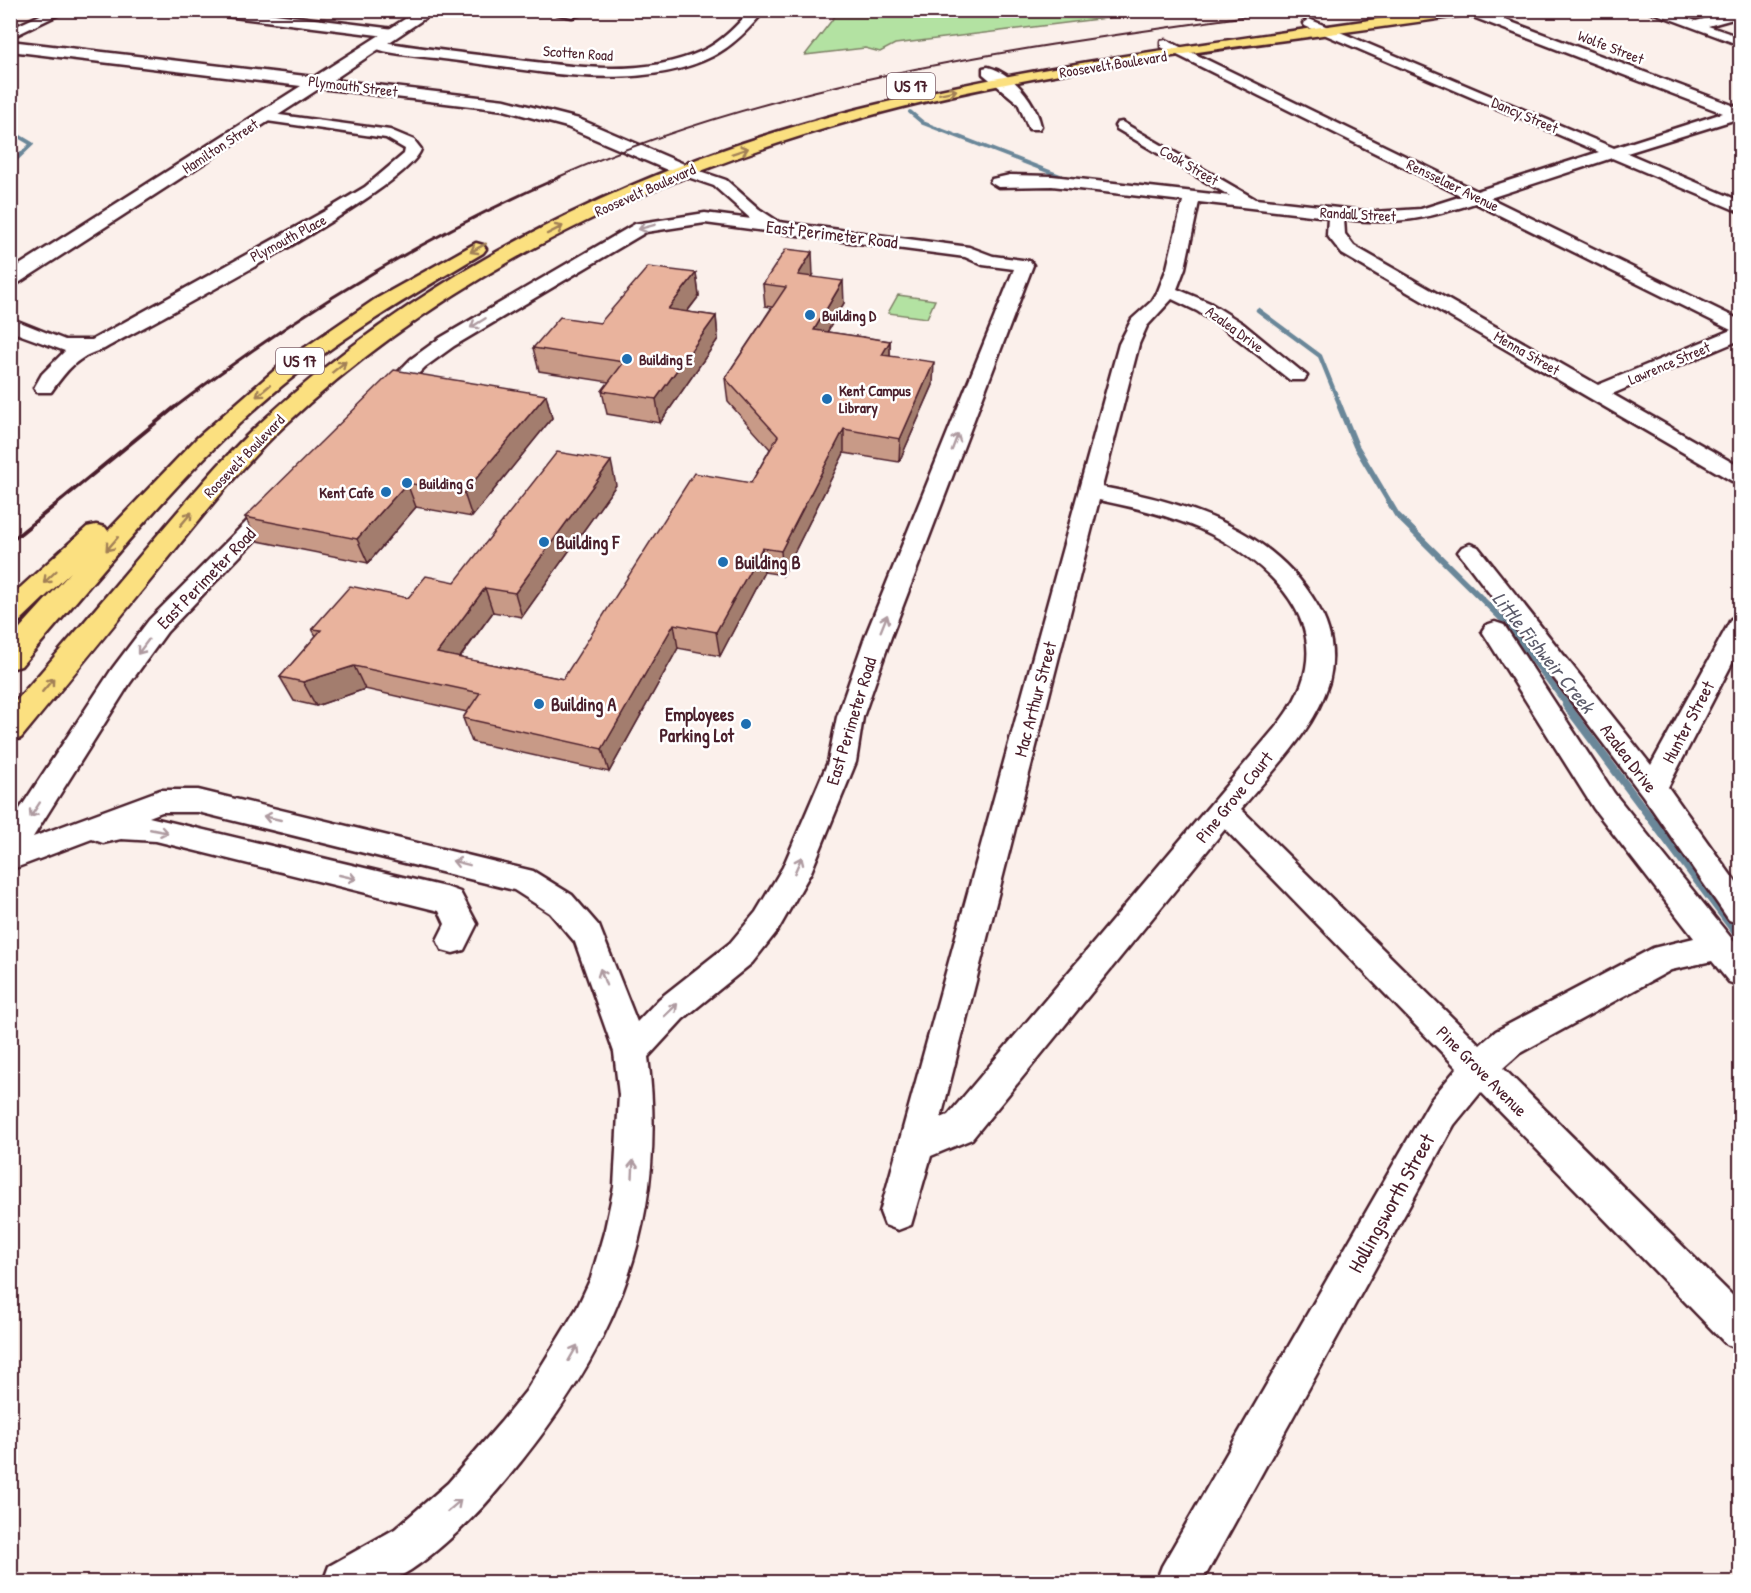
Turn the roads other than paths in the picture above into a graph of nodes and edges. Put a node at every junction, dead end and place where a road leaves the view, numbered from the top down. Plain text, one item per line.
1 (62, 10) edge
2 (209, 10) edge
3 (430, 10) edge
4 (545, 10) edge
5 (589, 10) edge
6 (759, 10) edge
7 (1394, 10) edge
8 (1652, 10) edge
9 (1470, 11) edge
10 (1740, 13) edge
11 (1309, 23) junction
12 (1696, 26) junction
13 (1330, 32) junction
14 (394, 33) junction
15 (10, 34) edge
16 (1740, 41) edge
17 (1166, 44) junction
18 (377, 45) junction
19 (10, 46) edge
20 (1183, 53) junction
21 (995, 76) junction
22 (320, 82) junction
23 (1739, 113) edge
24 (265, 117) junction
25 (1034, 126) dead end
26 (1122, 126) dead end
27 (1611, 152) junction
28 (674, 166) junction
29 (998, 183) dead end
30 (1192, 197) junction
31 (1477, 197) junction
32 (1256, 204) junction
33 (1740, 207) edge
34 (1336, 214) junction
35 (705, 218) junction
36 (777, 227) junction
37 (10, 280) edge
38 (1167, 291) junction
39 (10, 324) edge
40 (1740, 327) edge
41 (1740, 333) edge
42 (79, 349) junction
43 (1297, 376) dead end
44 (44, 388) dead end
45 (1597, 393) junction
46 (370, 411) edge
47 (236, 414) junction
48 (1740, 476) edge
49 (290, 490) edge
50 (1090, 492) junction
51 (1470, 552) dead end
52 (10, 614) edge
53 (1740, 625) edge
54 (1495, 631) dead end
55 (10, 659) edge
56 (10, 730) edge
57 (1653, 788) junction
58 (1224, 810) junction
59 (60, 840) junction
60 (10, 849) edge
61 (10, 858) edge
62 (1740, 910) edge
63 (453, 940) dead end
64 (1730, 959) edge
65 (631, 1052) junction
66 (1479, 1068) junction
67 (918, 1144) junction
68 (898, 1212) dead end
69 (1740, 1330) edge
70 (410, 1544) junction
71 (345, 1582) edge
72 (390, 1582) edge
73 (1178, 1582) edge

1 - 15 street
2 - 14 street
3 - 14 street, Hamilton Street
4 - 5 street
6 - 18 street, Scotten Road
7 - 11 highway, Roosevelt Boulevard / US 17
8 - 12 street
9 - 13 highway, Roosevelt Boulevard / US 17
9 - 23 street, Wolfe Street
10 - 12 street
11 - 13 street, Dancy Street
11 - 17 highway, Roosevelt Boulevard / US 17
12 - 16 street
13 - 20 highway, Roosevelt Boulevard / US 17
13 - 27 street, Dancy Street
14 - 18 street, Hamilton Street
17 - 20 street, Rensselaer Avenue
17 - 21 highway, Roosevelt Boulevard / US 17
18 - 22 street, Hamilton Street
19 - 22 street, Plymouth Street
20 - 21 highway, Roosevelt Boulevard / US 17
20 - 31 street, Rensselaer Avenue
21 - 25 street
28 -> 21 highway, Roosevelt Boulevard / US 17
21 - 28 highway, Roosevelt Boulevard / US 17
22 - 24 street, Hamilton Street
22 - 28 street, Plymouth Street
23 - 27 street, Randall Street
24 - 37 street, Hamilton Street
24 - 42 street, Plymouth Place
26 - 32 street, Cook Street
27 - 31 street, Randall Street
27 - 33 street, Dancy Street
28 - 35 street
28 - 36 street
28 -> 47 highway, Roosevelt Boulevard / US 17
56 -> 28 highway, Roosevelt Boulevard / US 17
29 - 30 street, Randall Street
30 - 32 street, Randall Street
30 - 38 street, Mac Arthur Street
31 - 34 street, Randall Street
31 - 40 street, Rensselaer Avenue
32 - 34 street, Randall Street
34 - 45 street, Menna Street
35 - 36 street, East Perimeter Road
35 -> 46 street, East Perimeter Road
65 -> 36 street, East Perimeter Road
38 - 43 street, Azalea Drive
38 - 50 street, Mac Arthur Street
39 - 42 street
41 - 45 street, Lawrence Street
42 - 44 street
45 - 48 street, Menna Street
47 -> 52 highway
47 -> 55 highway, Roosevelt Boulevard / US 17
49 -> 60 street, East Perimeter Road
50 - 58 street, Pine Grove Court
50 - 67 street, Mac Arthur Street
51 - 57 street, Azalea Drive
53 - 57 street, Hunter Street
54 - 64 street
57 - 62 street, Azalea Drive
58 - 66 street, Pine Grove Avenue
58 - 67 street, Pine Grove Court
59 - 61 street
59 -> 63 street
65 -> 59 street
64 - 66 street, Hollingsworth Street
70 -> 65 street
66 - 69 street, Pine Grove Avenue
66 - 73 street, Hollingsworth Street
67 - 68 street, Mac Arthur Street
70 - 71 street
70 - 72 street

